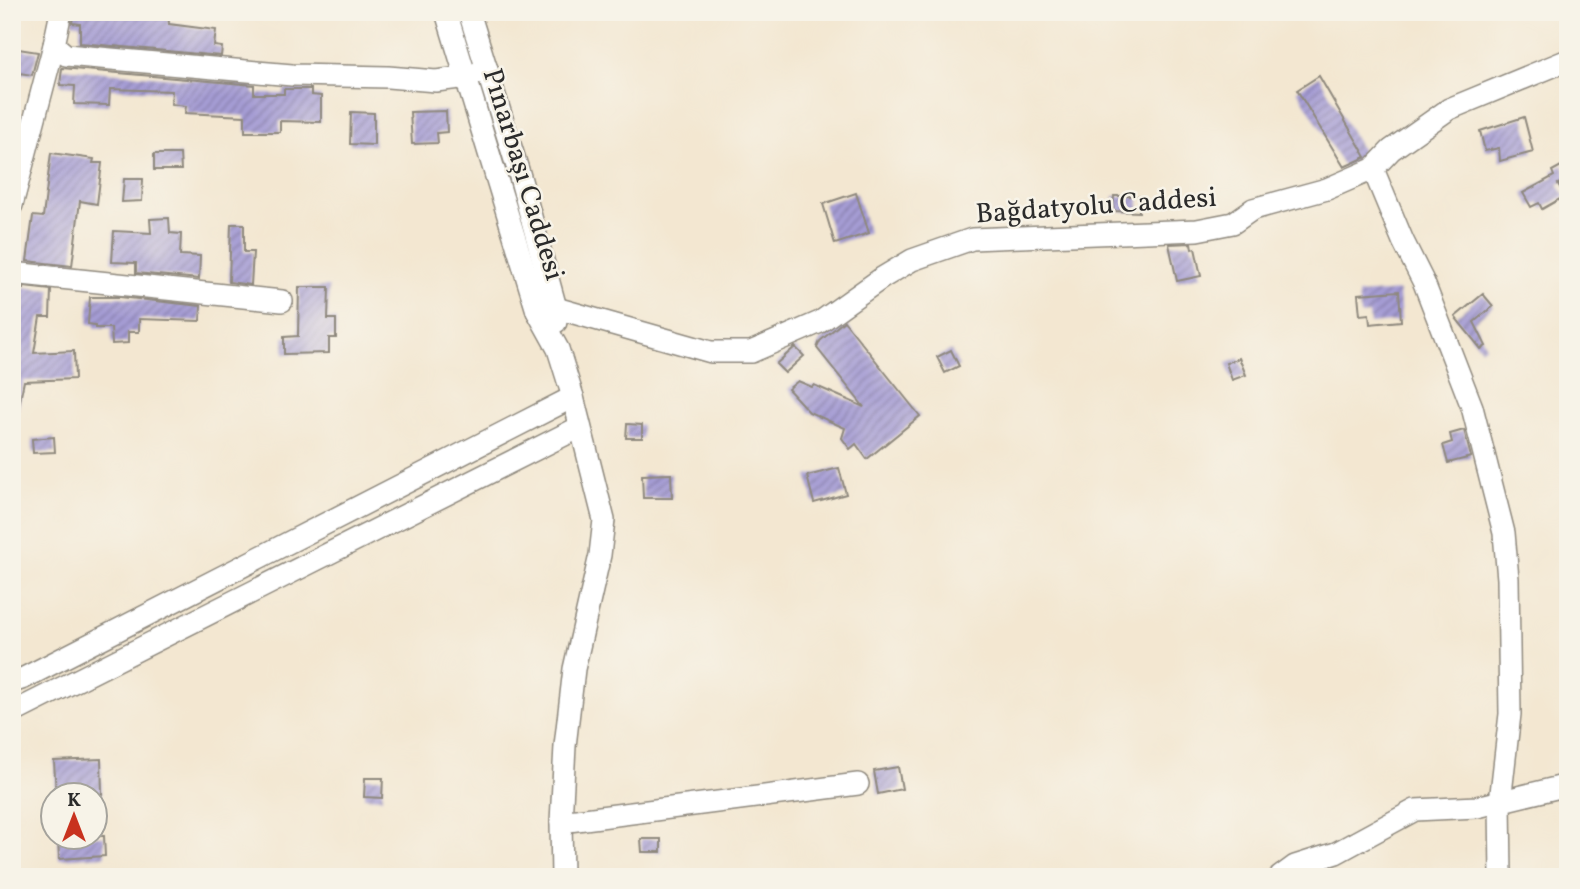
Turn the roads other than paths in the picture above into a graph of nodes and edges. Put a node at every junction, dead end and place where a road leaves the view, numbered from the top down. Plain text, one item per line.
1 (61, 12) edge
2 (446, 12) edge
3 (470, 12) edge
4 (54, 45) junction
5 (1568, 60) edge
6 (487, 69) junction
7 (467, 77) junction
8 (18, 164) edge
9 (1373, 169) junction
10 (12, 205) edge
11 (12, 273) edge
12 (282, 301) dead end
13 (547, 309) junction
14 (573, 397) junction
15 (580, 427) junction
16 (12, 682) edge
17 (12, 713) edge
18 (858, 784) dead end
19 (1568, 785) edge
20 (1500, 802) junction
21 (561, 822) junction
22 (562, 877) edge
23 (1280, 877) edge
24 (1501, 877) edge

1 - 4 street
2 - 7 street, Pınarbaşı Caddesi
3 - 6 street, Pınarbaşı Caddesi
4 - 7 street
4 - 8 street
5 - 9 street, Bağdatyolu Caddesi
6 - 7 street
6 - 13 street, Pınarbaşı Caddesi
7 - 13 street, Pınarbaşı Caddesi
8 - 10 street
9 - 13 street, Bağdatyolu Caddesi
9 - 20 street
11 - 12 street
13 - 14 street, Pınarbaşı Caddesi
14 - 15 street, Pınarbaşı Caddesi
14 - 16 street
15 - 17 street
15 - 21 street, Pınarbaşı Caddesi
18 - 21 street
19 - 20 street
20 - 23 street
20 - 24 street
21 - 22 street, Pınarbaşı Caddesi

